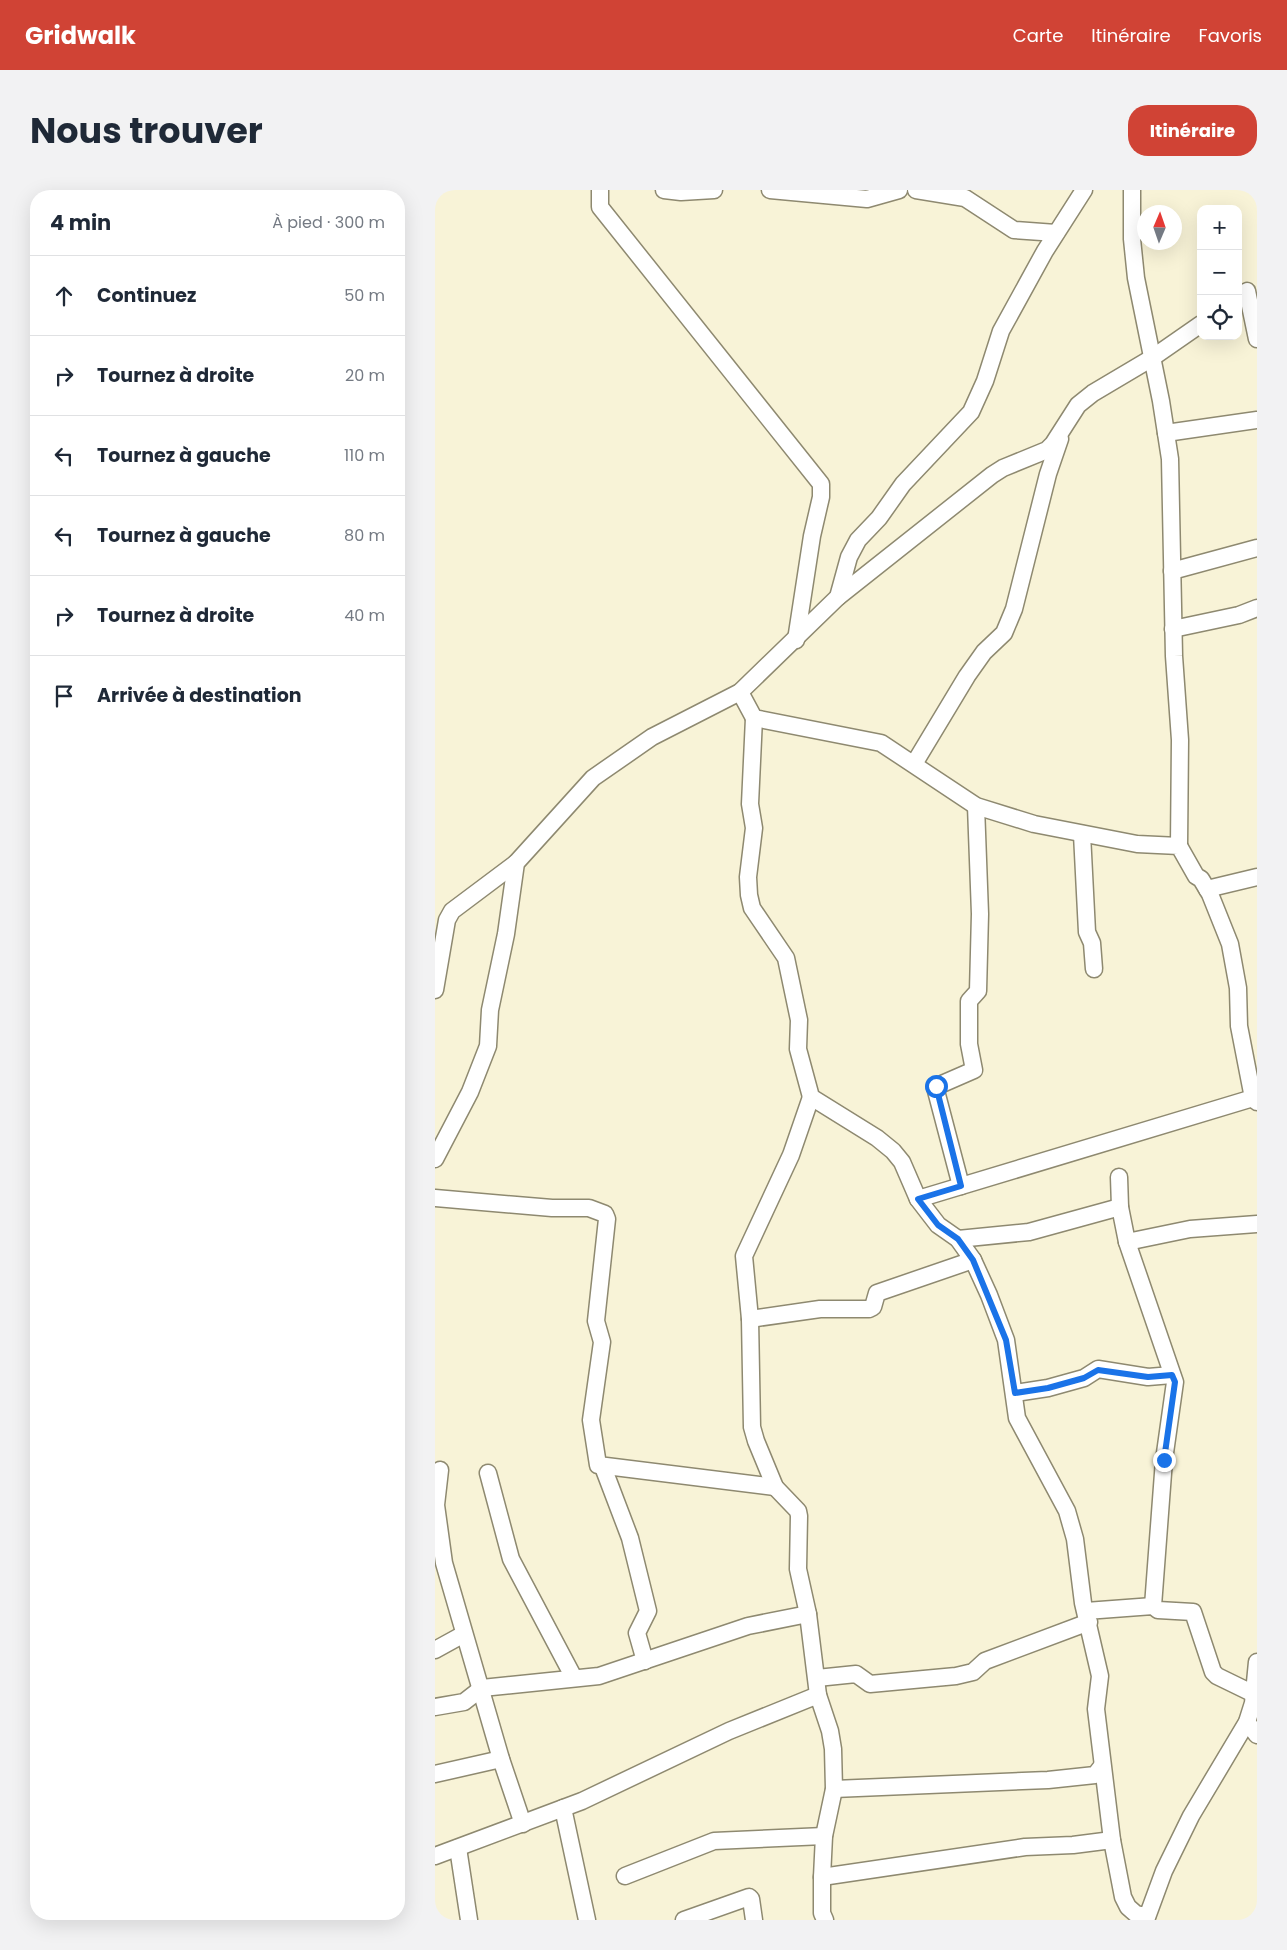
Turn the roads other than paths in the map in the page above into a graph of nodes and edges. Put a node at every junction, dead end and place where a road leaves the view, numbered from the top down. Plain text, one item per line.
1 (600, 190) edge
2 (664, 190) edge
3 (714, 190) edge
4 (770, 190) edge
5 (899, 190) edge
6 (915, 190) edge
7 (1084, 190) edge
8 (1132, 190) edge
9 (1056, 233) junction
10 (1247, 291) edge
11 (1197, 327) edge
12 (1257, 339) edge
13 (1152, 358) junction
14 (1257, 420) edge
15 (1065, 426) junction
16 (1166, 433) junction
17 (1257, 548) edge
18 (1172, 571) junction
19 (838, 597) junction
20 (1257, 608) edge
21 (1173, 628) junction
22 (796, 640) junction
23 (740, 692) junction
24 (754, 718) junction
25 (914, 764) junction
26 (976, 806) junction
27 (1082, 834) junction
28 (1179, 846) junction
29 (516, 863) junction
30 (1257, 877) edge
31 (1207, 889) junction
32 (452, 912) junction
33 (435, 914) edge
34 (1094, 969) dead end
35 (435, 990) edge
36 (811, 1097) junction
37 (1255, 1100) edge
38 (435, 1159) edge
39 (1119, 1177) dead end
40 (961, 1186) junction
41 (435, 1198) edge
42 (918, 1199) junction
43 (1120, 1207) junction
44 (1257, 1224) edge
45 (958, 1239) junction
46 (1127, 1242) junction
47 (973, 1260) junction
48 (750, 1319) junction
49 (1172, 1375) junction
50 (1015, 1393) junction
51 (603, 1467) junction
52 (440, 1470) dead end
53 (488, 1473) dead end
54 (775, 1487) junction
55 (1153, 1606) junction
56 (808, 1614) junction
57 (1088, 1616) junction
58 (464, 1634) junction
59 (435, 1650) edge
60 (645, 1661) junction
61 (1257, 1662) edge
62 (573, 1678) junction
63 (817, 1678) junction
64 (482, 1688) junction
65 (1254, 1694) junction
66 (818, 1695) junction
67 (435, 1707) edge
68 (1247, 1722) junction
69 (1257, 1735) edge
70 (501, 1760) junction
71 (1102, 1766) junction
72 (435, 1774) edge
73 (834, 1789) junction
74 (563, 1808) junction
75 (523, 1824) junction
76 (824, 1836) junction
77 (1112, 1840) junction
78 (458, 1848) junction
79 (435, 1856) edge
80 (625, 1876) dead end
81 (822, 1877) junction
82 (1147, 1918) edge
83 (689, 1919) edge
84 (469, 1920) edge
85 (587, 1920) edge
86 (754, 1920) edge
87 (825, 1920) edge

1 - 22 street
2 - 3 street
4 - 5 street
6 - 9 street
7 - 9 street
8 - 13 street
9 - 19 street
10 - 12 street
11 - 13 street
13 - 15 street
13 - 16 street
14 - 16 street
15 - 19 street
15 - 25 street
16 - 18 street
17 - 18 street
18 - 21 street
19 - 22 street
20 - 21 street
21 - 28 street
22 - 23 street
23 - 24 street
23 - 29 street
24 - 25 street
24 - 36 street
25 - 26 street
26 - 27 street
26 - 40 street
27 - 28 street
27 - 34 street
28 - 31 street
29 - 32 street
29 - 38 street
30 - 31 street
31 - 37 street
32 - 33 street
32 - 35 street
36 - 42 street
36 - 48 street
37 - 40 street
39 - 43 street
40 - 42 street
41 - 51 street
42 - 45 street
43 - 45 street
43 - 46 street
44 - 46 street
45 - 47 street
46 - 49 street
47 - 48 street
47 - 50 street
48 - 54 street
49 - 50 street
49 - 55 street
50 - 57 street
51 - 54 street
51 - 60 street
52 - 58 street
53 - 62 street
54 - 56 street
55 - 57 street
55 - 65 street
56 - 60 street
56 - 63 street
57 - 63 street
57 - 71 street
58 - 59 street
58 - 64 street
60 - 62 street
61 - 65 street
62 - 64 street
63 - 66 street
64 - 67 street
64 - 70 street
65 - 68 street
66 - 73 street
66 - 74 street
68 - 69 street
68 - 82 street
70 - 72 street
70 - 75 street
71 - 73 street
71 - 77 street
73 - 76 street
74 - 75 street
74 - 85 street
75 - 78 street
76 - 80 street
76 - 81 street
77 - 81 street
77 - 82 street
78 - 79 street
78 - 84 street
81 - 87 street
83 - 86 street

